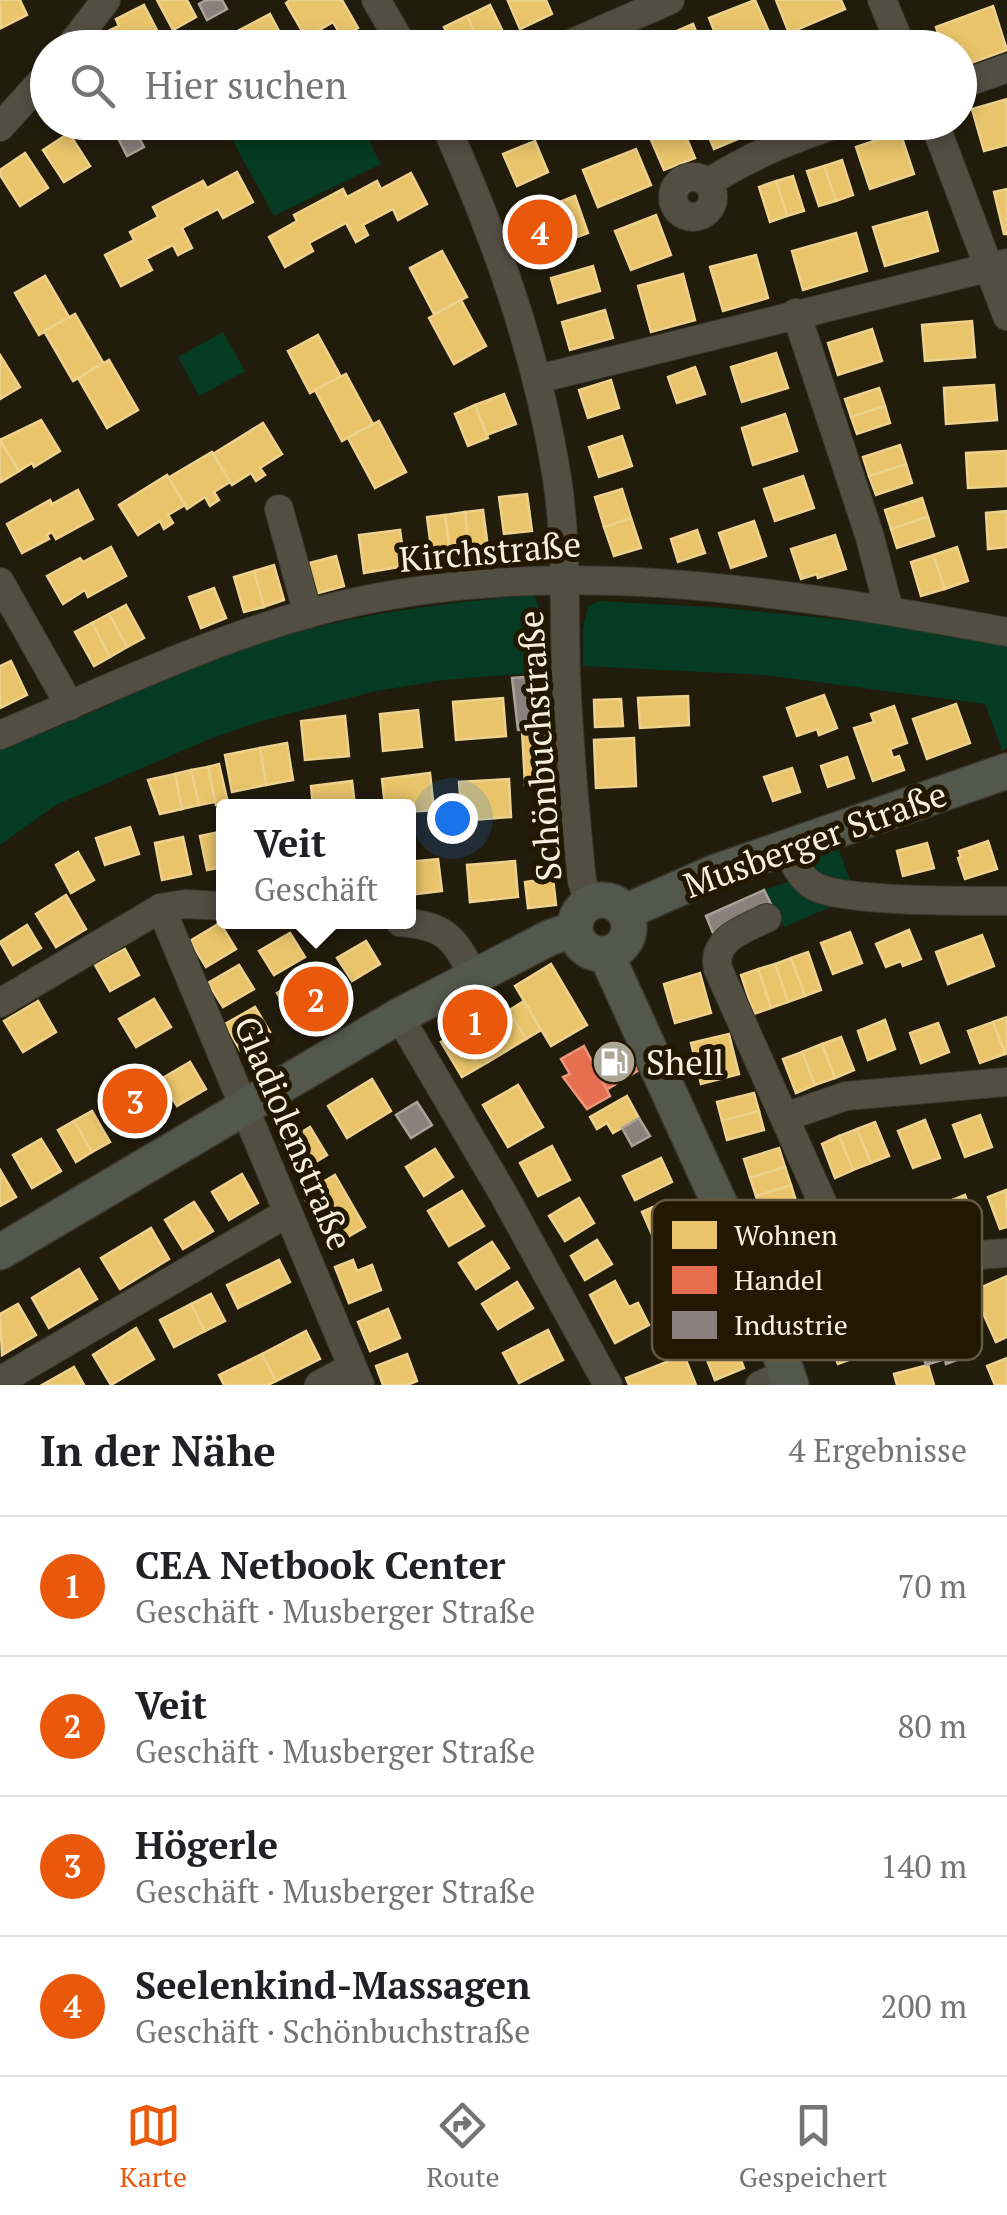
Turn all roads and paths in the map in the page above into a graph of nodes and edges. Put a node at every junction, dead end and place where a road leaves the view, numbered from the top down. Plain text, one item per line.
1 (106, 0) edge
2 (376, 0) edge
3 (670, 0) edge
4 (882, 0) edge
5 (83, 30) edge
6 (394, 30) edge
7 (602, 30) edge
8 (894, 30) edge
9 (1007, 68) edge
10 (977, 79) edge
11 (30, 94) edge
12 (0, 127) edge
13 (452, 140) edge
14 (788, 140) edge
15 (942, 140) edge
16 (708, 183) dead end
17 (998, 265) edge
18 (796, 313) junction
19 (1007, 316) edge
20 (538, 379) junction
21 (279, 509) dead end
22 (566, 578) junction
23 (0, 582) edge
24 (889, 610) junction
25 (308, 614) junction
26 (1007, 632) edge
27 (70, 706) junction
28 (0, 735) edge
29 (1007, 771) edge
30 (788, 848) junction
31 (1007, 901) edge
32 (216, 906) edge
33 (161, 908) junction
34 (625, 912) junction
35 (582, 916) junction
36 (767, 918) dead end
37 (416, 924) edge
38 (606, 954) junction
39 (473, 975) junction
40 (0, 1003) edge
41 (399, 1016) junction
42 (1007, 1082) edge
43 (242, 1109) junction
44 (785, 1116) junction
45 (720, 1200) edge
46 (822, 1200) edge
47 (287, 1213) junction
48 (0, 1252) edge
49 (1007, 1253) edge
50 (982, 1254) edge
51 (356, 1376) edge
52 (0, 1381) edge
53 (319, 1385) edge
54 (608, 1385) edge

1 - 5 street
2 - 6 street
3 - 7 street
4 - 8 street
9 - 10 street
11 - 12 street
13 - 20 street, Schönbuchstraße
14 - 16 street
15 - 17 street
17 - 18 street
17 - 19 street
18 - 20 street
18 - 24 street
20 - 22 street, Schönbuchstraße
21 - 25 street
22 - 24 street, Kirchstraße
22 - 25 street, Kirchstraße
22 - 35 street, Schönbuchstraße
23 - 27 street
24 - 26 street, Kirchstraße
25 - 27 street, Kirchstraße
27 - 28 street, Kirchstraße
29 - 30 main road, Musberger Straße
30 - 31 street
30 - 34 main road, Musberger Straße
32 - 33 street
33 - 40 street
33 - 43 street, Gladiolenstraße
34 - 35 main road
34 - 38 main road
35 - 38 main road
35 - 39 main road
36 - 44 street
37 - 39 street
38 - 45 main road
39 - 41 main road
41 - 43 main road
41 - 54 street
42 - 44 street
43 - 47 street, Gladiolenstraße
43 - 48 main road
44 - 46 street
47 - 51 street, Gladiolenstraße
47 - 52 street
49 - 50 street
51 - 53 street

